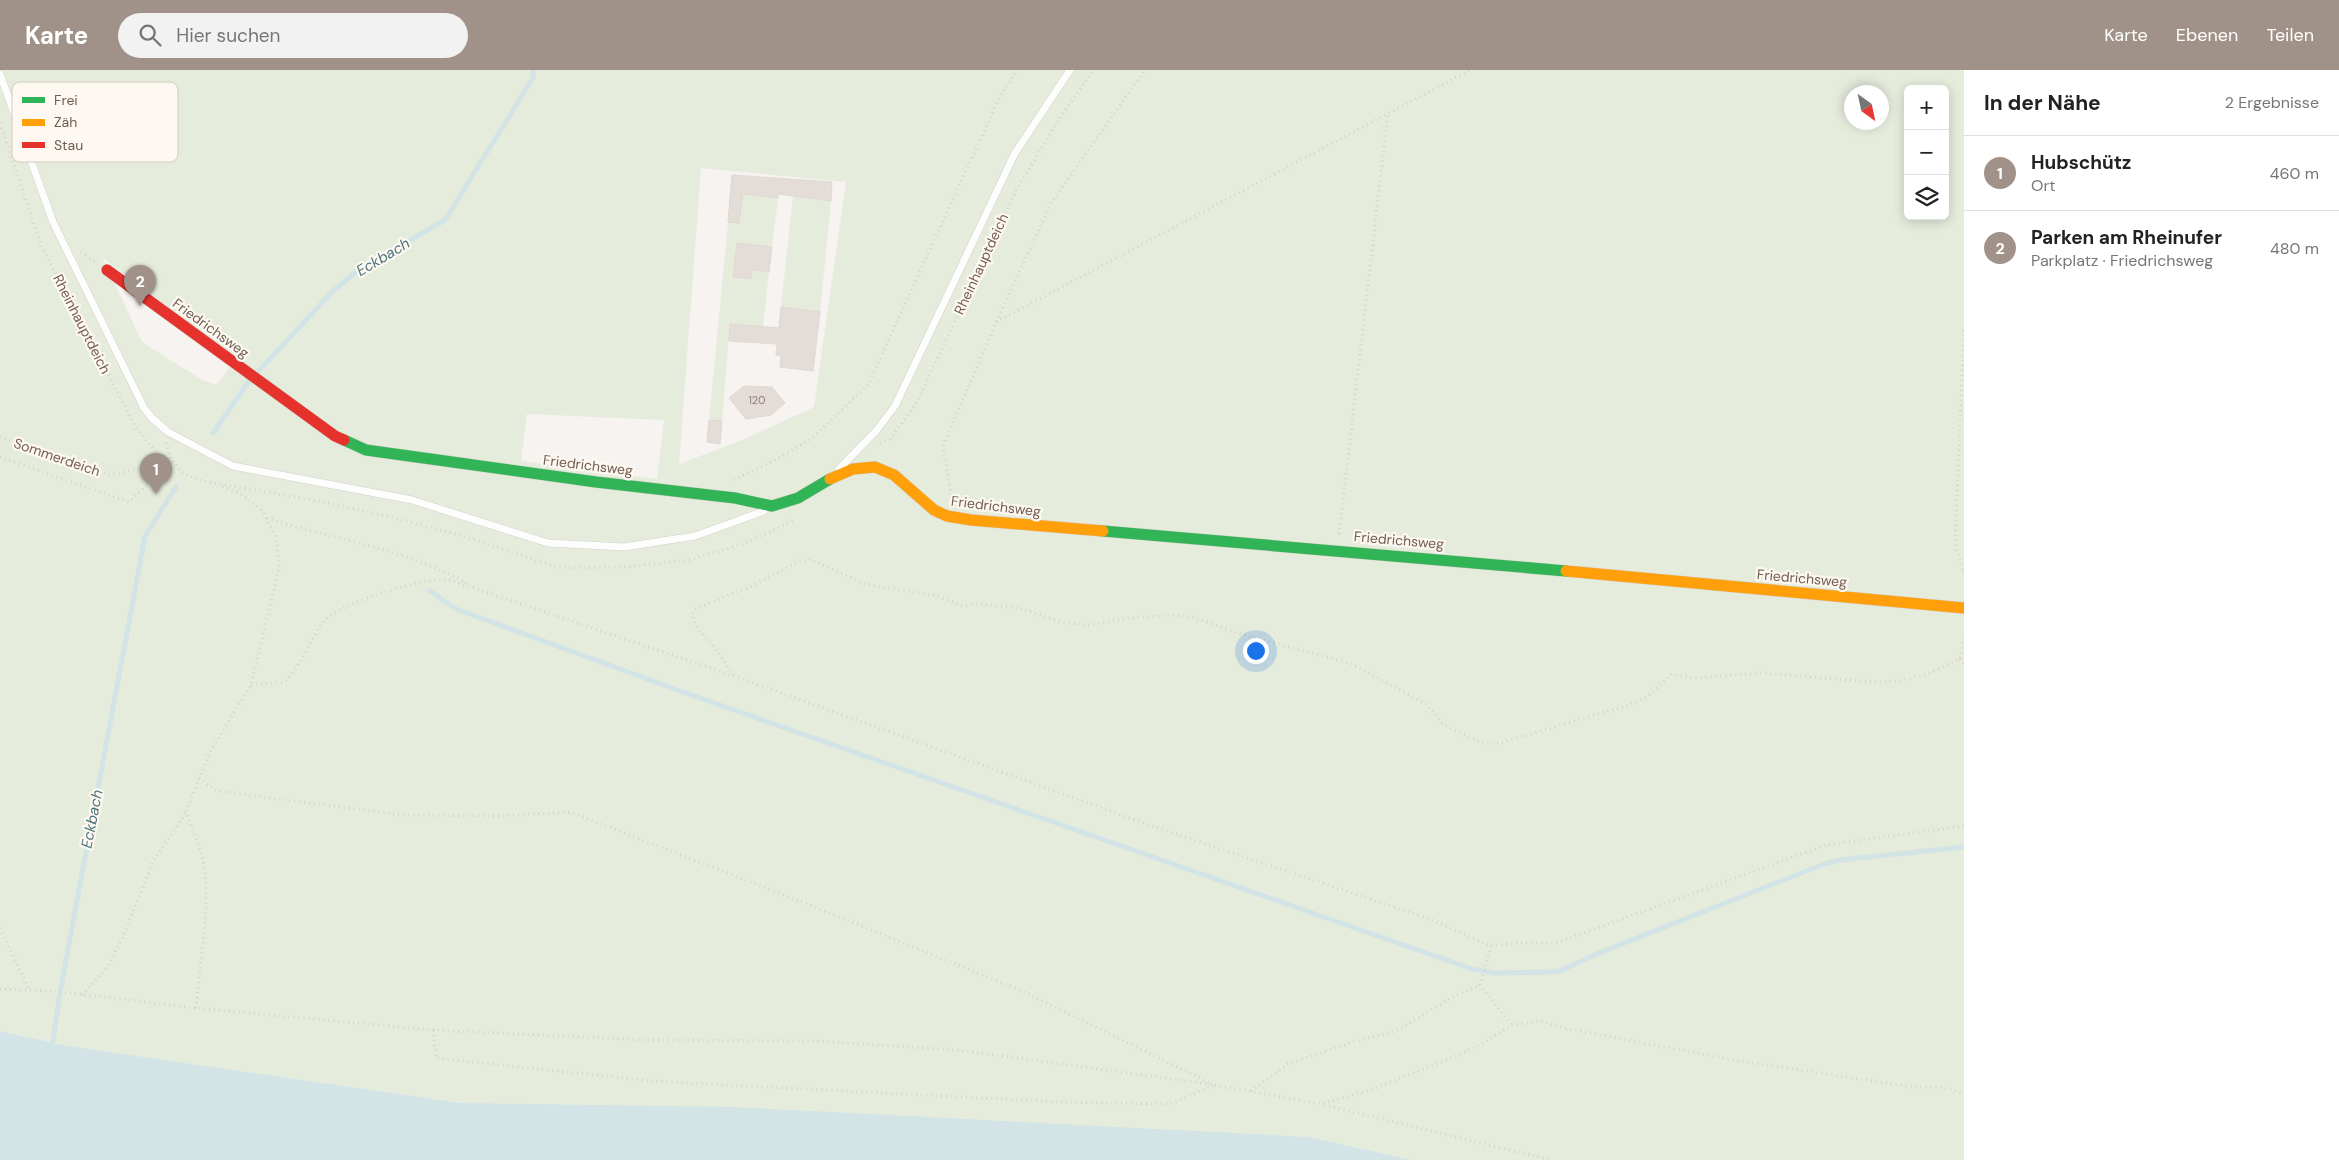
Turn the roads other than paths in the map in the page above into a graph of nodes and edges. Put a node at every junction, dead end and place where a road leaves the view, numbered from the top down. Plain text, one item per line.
1 (1070, 70) edge
2 (0, 74) edge
3 (12, 107) edge
4 (32, 162) edge
5 (107, 270) road end
6 (832, 477) junction
7 (776, 506) junction
8 (1964, 608) edge

1 - 6 lane
2 - 3 lane
4 - 7 lane
5 - 7 street, Friedrichsweg
6 - 7 street, Friedrichsweg
6 - 8 street, Friedrichsweg

